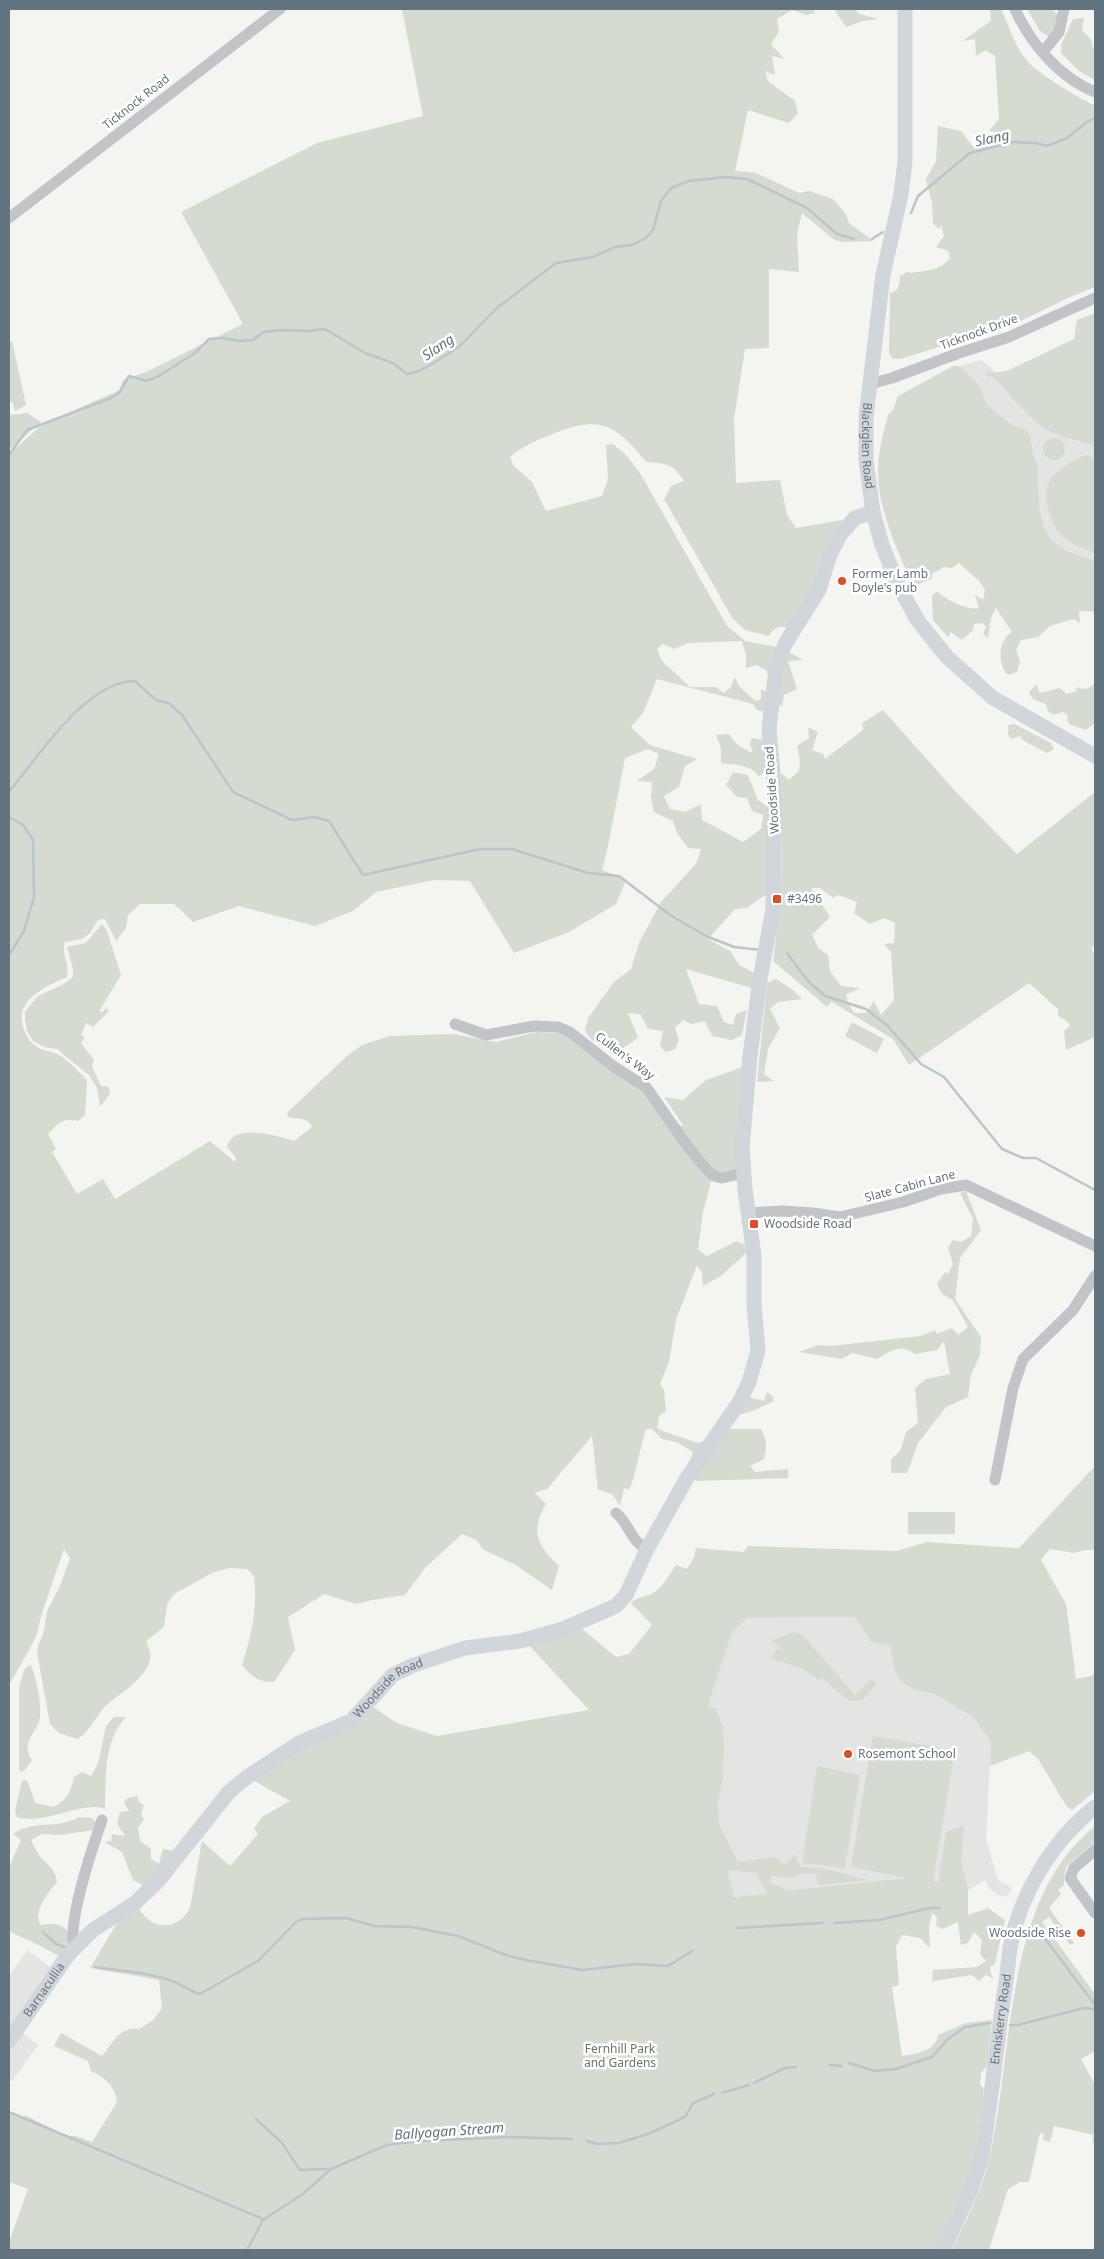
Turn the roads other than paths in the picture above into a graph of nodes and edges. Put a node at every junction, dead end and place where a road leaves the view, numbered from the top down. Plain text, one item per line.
1 (280, 9) edge
2 (905, 9) edge
3 (1015, 9) edge
4 (1064, 9) edge
5 (1043, 52) junction
6 (1095, 92) edge
7 (9, 218) edge
8 (1095, 298) edge
9 (870, 384) junction
10 (873, 512) junction
11 (1095, 756) edge
12 (455, 1024) dead end
13 (743, 1173) junction
14 (749, 1213) junction
15 (1095, 1246) edge
16 (1095, 1276) edge
17 (995, 1480) dead end
18 (616, 1513) dead end
19 (646, 1549) junction
20 (1095, 1808) edge
21 (102, 1820) dead end
22 (1095, 1850) edge
23 (1095, 1913) edge
24 (78, 1945) junction
25 (9, 2041) edge
26 (943, 2250) edge

1 - 7 street, Ticknock Road
2 - 9 street, Blackglen Road
3 - 5 street
4 - 5 street
5 - 6 street
8 - 9 street, Ticknock Drive
9 - 10 street, Blackglen Road
10 - 11 street, Blackglen Road
10 - 13 street, Woodside Road
12 - 13 street, Cullen's Way
13 - 14 street, Woodside Road
14 - 15 street, Slate Cabin Lane
14 - 19 street, Woodside Road
16 - 17 street
18 - 19 street
19 - 24 street, Woodside Road
20 - 26 street, Enniskerry Road
21 - 24 street
22 - 23 street
24 - 25 street, Barnacullia

